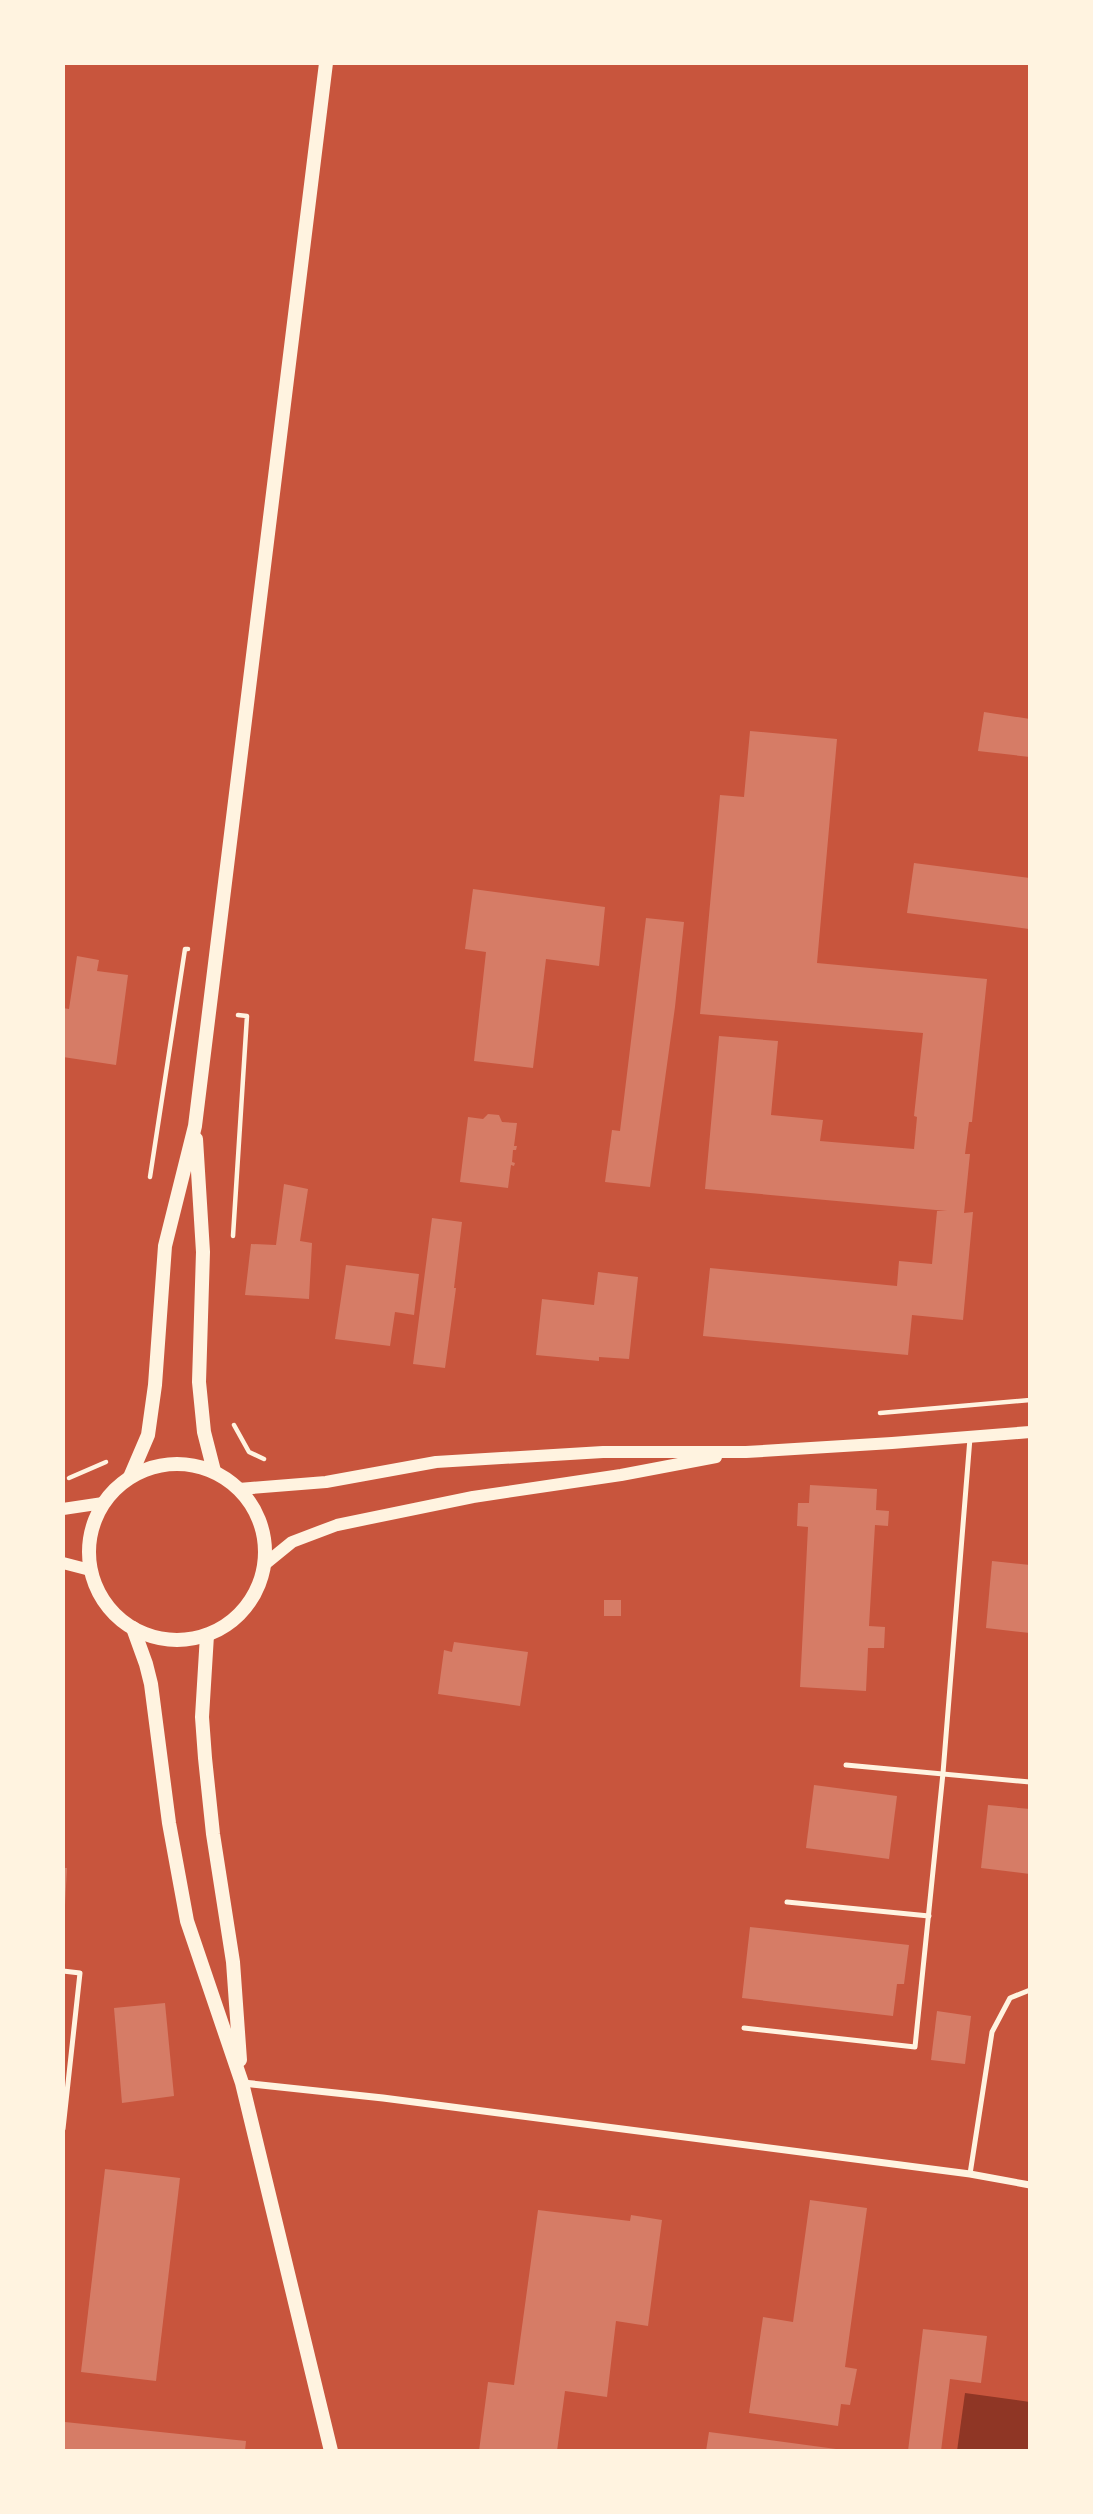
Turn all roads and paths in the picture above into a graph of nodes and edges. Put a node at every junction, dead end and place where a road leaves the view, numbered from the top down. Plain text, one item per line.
1 (326, 63) edge
2 (209, 1011) junction
3 (195, 1126) junction
4 (233, 1245) dead end
5 (1030, 1400) edge
6 (878, 1413) dead end
7 (232, 1415) dead end
8 (1030, 1432) edge
9 (970, 1438) junction
10 (746, 1452) junction
11 (268, 1461) dead end
12 (214, 1471) junction
13 (130, 1477) junction
14 (239, 1489) junction
15 (103, 1503) junction
16 (63, 1509) edge
17 (63, 1563) edge
18 (265, 1564) junction
19 (90, 1570) junction
20 (133, 1628) junction
21 (207, 1635) junction
22 (846, 1765) dead end
23 (943, 1773) junction
24 (1030, 1782) edge
25 (788, 1902) dead end
26 (929, 1916) junction
27 (63, 1971) edge
28 (1030, 1990) edge
29 (744, 2028) dead end
30 (242, 2083) junction
31 (63, 2129) edge
32 (970, 2174) junction
33 (1030, 2185) edge
34 (331, 2451) edge

1 - 2 main road
2 - 3 main road
2 - 4 path
3 - 12 main road
3 - 13 main road
5 - 6 path
7 - 11 path
8 - 9 street
9 - 10 street
9 - 23 lane
10 - 14 street
10 - 18 street
12 - 13 main road
12 - 14 main road
13 - 15 main road
14 - 18 main road
15 - 16 street
15 - 19 main road
17 - 19 street
18 - 21 main road
19 - 20 main road
20 - 21 main road
20 - 30 main road
21 - 30 main road
22 - 23 lane
23 - 24 lane
23 - 26 lane
25 - 26 lane
26 - 29 lane
27 - 31 lane
28 - 32 lane
30 - 32 street
30 - 34 main road
32 - 33 street

